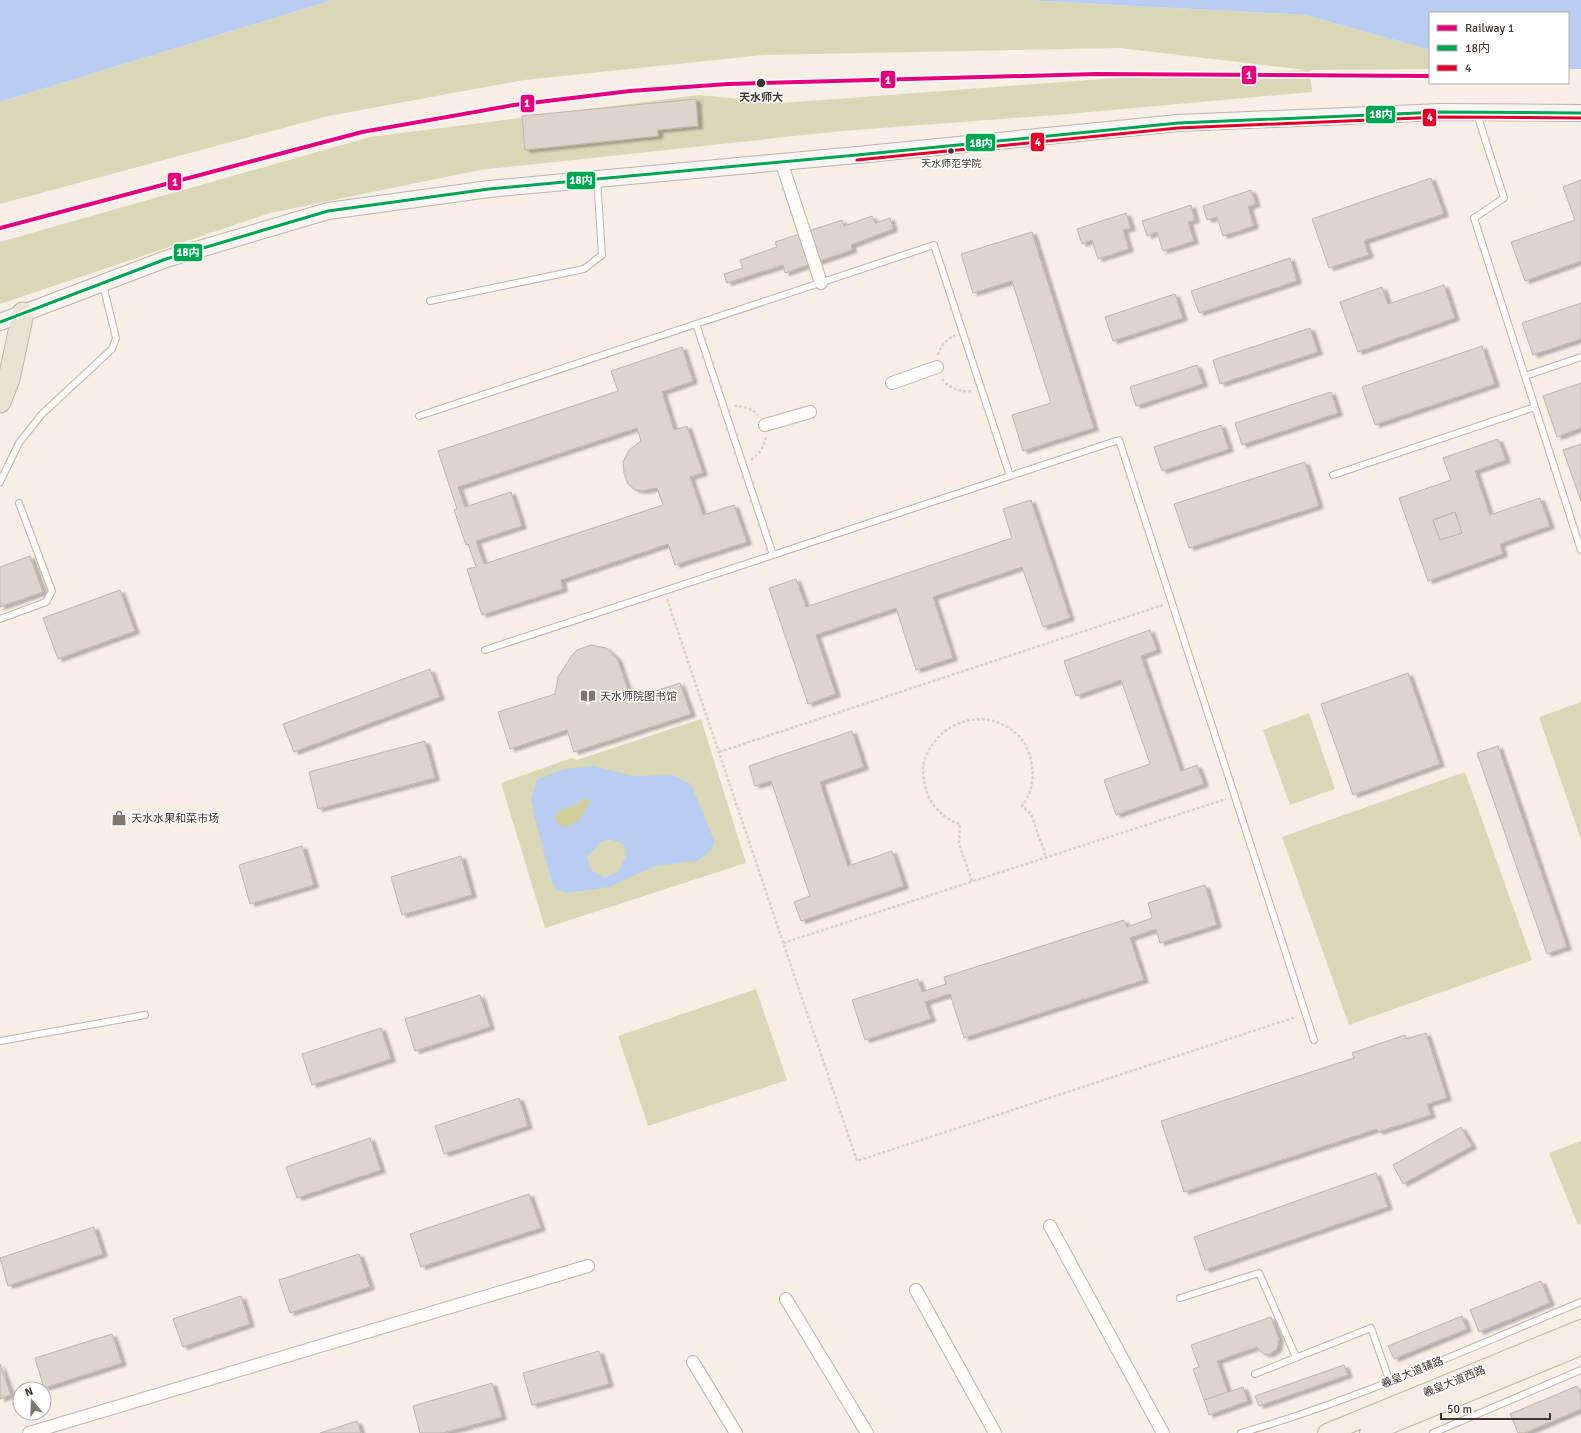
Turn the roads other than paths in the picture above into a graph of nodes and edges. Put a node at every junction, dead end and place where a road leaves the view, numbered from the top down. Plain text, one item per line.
1 (1477, 112) junction
2 (1581, 113) edge
3 (781, 161) junction
4 (597, 179) junction
5 (102, 283) junction
6 (821, 283) junction
7 (430, 301) dead end
8 (23, 313) junction
9 (0, 322) edge
10 (696, 324) junction
11 (1581, 357) edge
12 (937, 367) dead end
13 (1525, 376) junction
14 (892, 383) dead end
15 (0, 402) edge
16 (1535, 407) junction
17 (810, 412) dead end
18 (419, 416) dead end
19 (765, 426) dead end
20 (1333, 475) dead end
21 (1010, 476) junction
22 (0, 482) edge
23 (19, 503) dead end
24 (1581, 550) edge
25 (772, 555) junction
26 (0, 619) edge
27 (485, 650) dead end
28 (145, 1015) dead end
29 (1314, 1040) dead end
30 (0, 1041) edge
31 (1050, 1226) dead end
32 (588, 1266) dead end
33 (916, 1290) dead end
34 (1180, 1298) dead end
35 (786, 1300) dead end
36 (1581, 1302) edge
37 (1581, 1329) edge
38 (1581, 1346) edge
39 (1296, 1357) junction
40 (693, 1362) dead end
41 (1581, 1370) edge
42 (1255, 1374) dead end
43 (1390, 1382) junction
44 (29, 1433) edge
45 (736, 1433) edge
46 (867, 1433) edge
47 (995, 1433) edge
48 (1163, 1433) edge
49 (1241, 1433) edge
50 (1327, 1433) edge
51 (1369, 1433) edge
52 (1434, 1433) edge

1 - 2 main road
1 - 3 main road
1 - 13 lane
3 - 4 main road
3 - 6 street
4 - 5 main road
4 - 7 lane
5 - 8 main road
5 - 22 lane
6 - 10 lane
6 - 21 lane
8 - 9 main road
8 - 15 highway
10 - 18 lane
10 - 25 lane
11 - 13 lane
12 - 14 street
13 - 16 lane
16 - 20 lane
16 - 24 lane
17 - 19 street
21 - 25 lane
21 - 29 lane
23 - 26 lane
25 - 27 lane
28 - 30 lane
31 - 48 street
32 - 44 street
33 - 47 street
34 - 39 lane
35 - 46 street
36 - 43 lane, 羲皇大道辅路
37 - 50 main road, 羲皇大道西路
38 - 51 main road, 羲皇大道西路
39 - 42 lane
39 - 43 lane
40 - 45 street
41 - 52 lane
43 - 49 lane, 羲皇大道辅路

